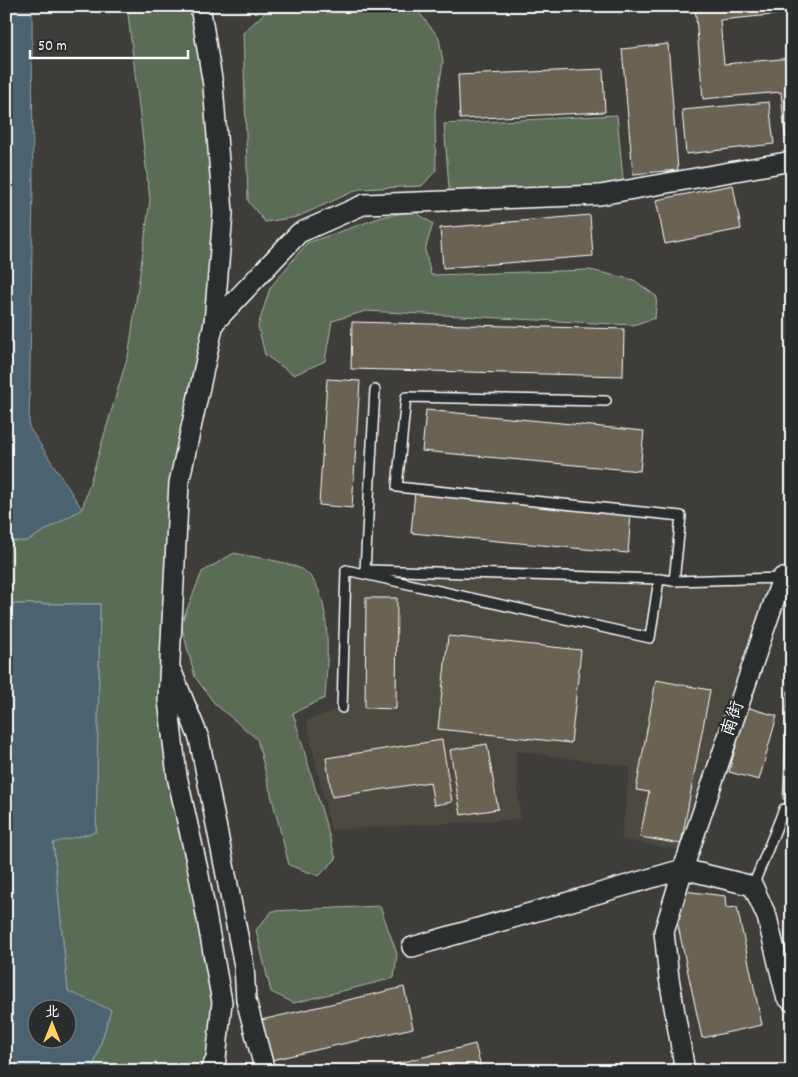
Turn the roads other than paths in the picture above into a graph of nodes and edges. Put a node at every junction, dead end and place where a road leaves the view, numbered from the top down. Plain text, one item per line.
1 (200, 6) edge
2 (792, 161) edge
3 (214, 323) junction
4 (375, 390) dead end
5 (606, 402) dead end
6 (346, 570) junction
7 (365, 570) junction
8 (789, 576) edge
9 (659, 579) junction
10 (674, 581) junction
11 (170, 666) junction
12 (342, 708) dead end
13 (792, 809) edge
14 (683, 869) junction
15 (753, 886) junction
16 (412, 947) dead end
17 (215, 964) junction
18 (246, 1000) junction
19 (792, 1002) edge
20 (210, 1071) edge
21 (265, 1071) edge
22 (685, 1071) edge

1 - 3 street
2 - 3 street
3 - 11 street
4 - 7 lane
5 - 10 lane
6 - 7 lane
6 - 9 lane
6 - 12 lane
7 - 9 lane
8 - 10 lane
8 - 14 street, 南街
9 - 10 lane
11 - 17 street
11 - 18 street
13 - 15 lane
14 - 15 street
14 - 16 street
14 - 22 street, 南街
15 - 19 street
17 - 18 street
17 - 20 street
18 - 21 street

